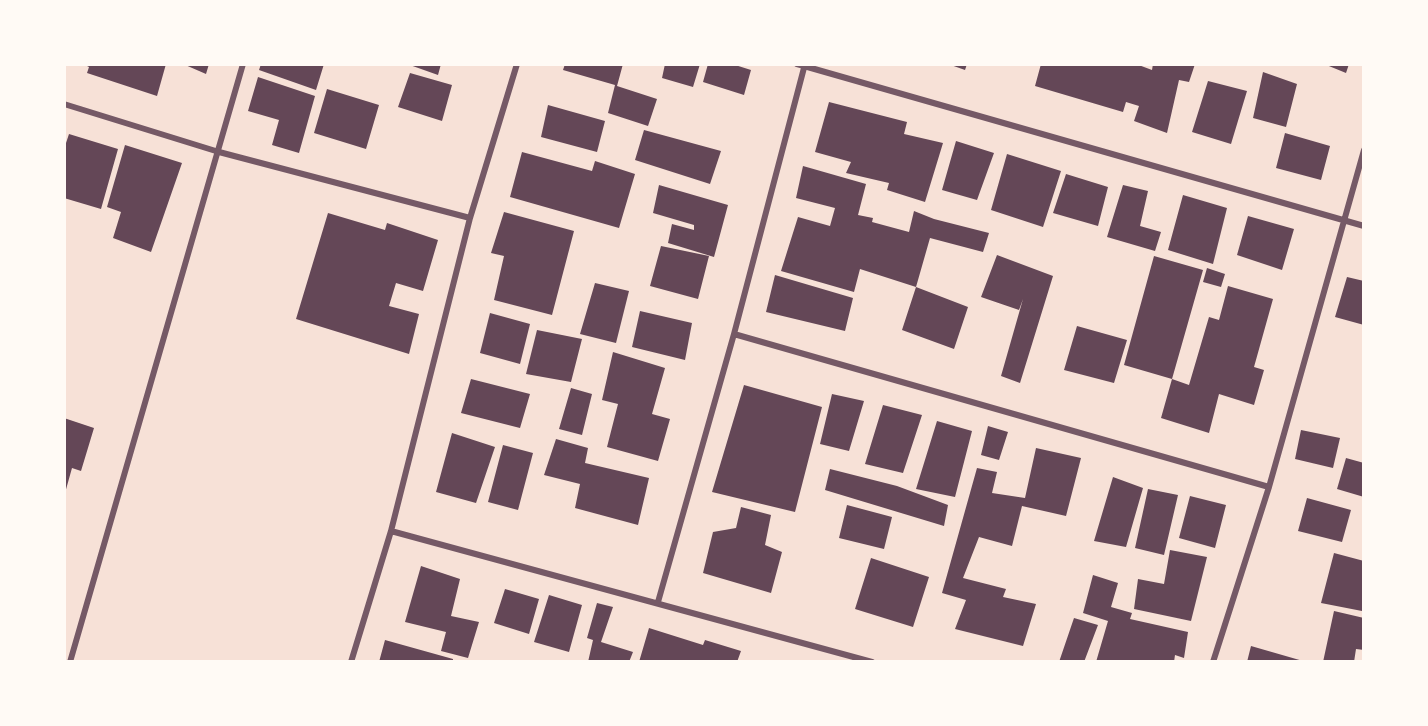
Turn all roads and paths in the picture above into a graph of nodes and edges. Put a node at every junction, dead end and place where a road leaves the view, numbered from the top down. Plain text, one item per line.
1 (243, 64) edge
2 (517, 64) edge
3 (802, 65) edge
4 (64, 104) edge
5 (1364, 150) edge
6 (219, 152) junction
7 (470, 218) junction
8 (1344, 220) junction
9 (1364, 226) edge
10 (734, 334) junction
11 (1269, 487) junction
12 (391, 531) junction
13 (658, 602) junction
14 (70, 662) edge
15 (351, 662) edge
16 (872, 662) edge
17 (1213, 662) edge

1 - 6 street
2 - 7 street
3 - 8 street
3 - 10 street
4 - 6 street
5 - 8 street
6 - 7 street
6 - 14 street
7 - 12 street
8 - 9 street
8 - 11 street
10 - 11 street
10 - 13 street
11 - 17 street
12 - 13 street
12 - 15 street
13 - 16 street

